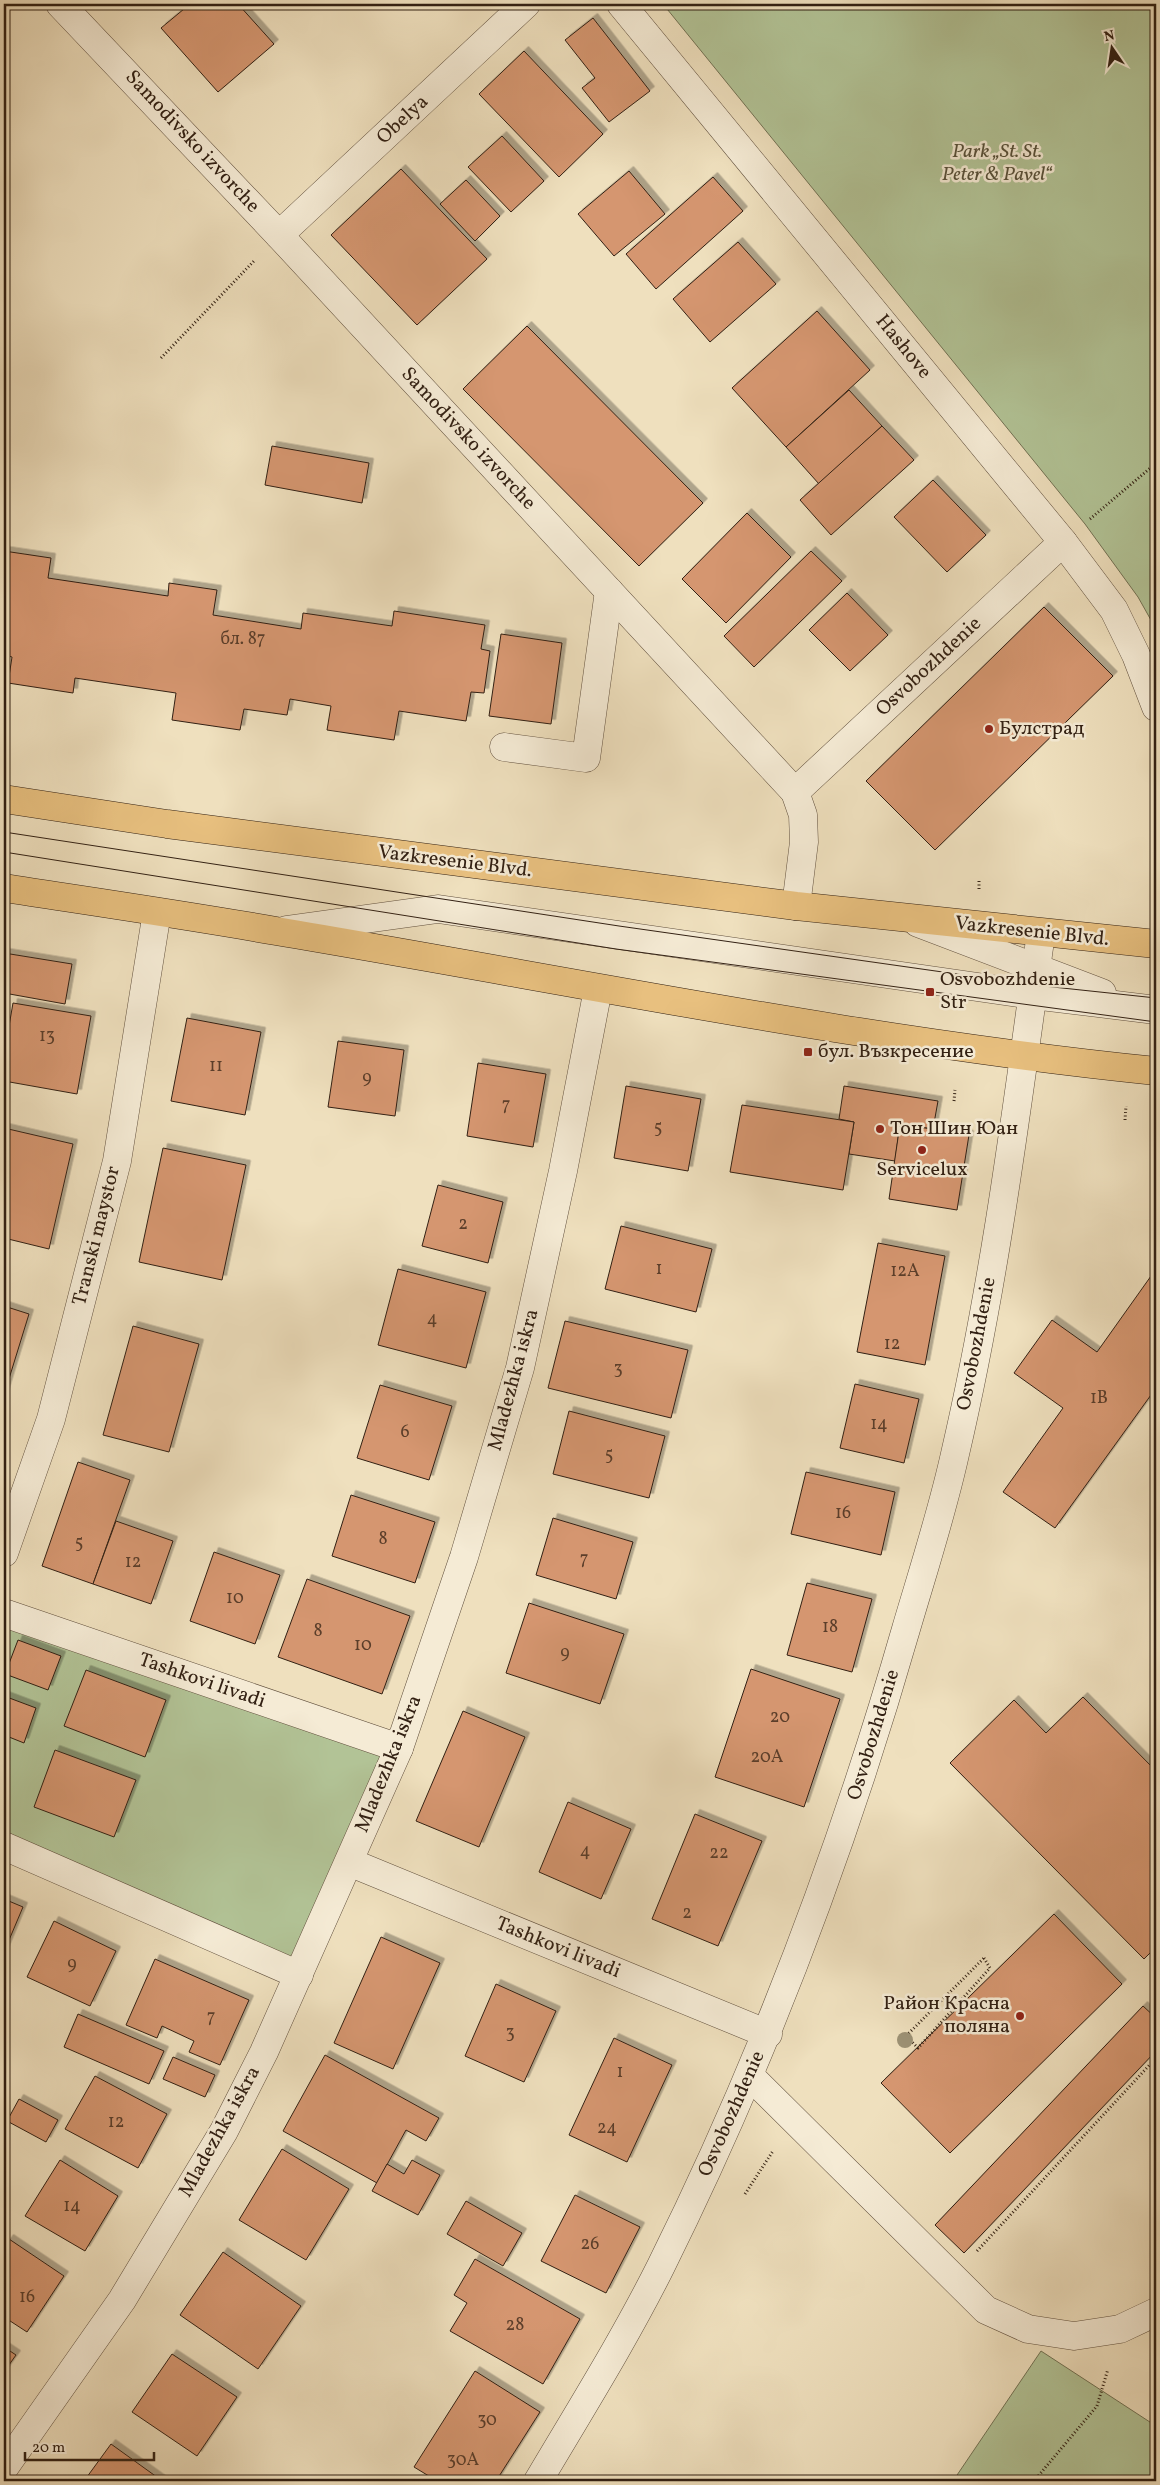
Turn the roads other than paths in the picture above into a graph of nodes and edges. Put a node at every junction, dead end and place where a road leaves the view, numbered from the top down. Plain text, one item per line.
1 (60, 4) edge
2 (526, 4) edge
3 (621, 4) edge
4 (279, 235) junction
5 (1063, 542) junction
6 (610, 591) junction
7 (1156, 707) edge
8 (504, 747) dead end
9 (795, 792) junction
10 (4, 799) edge
11 (4, 888) edge
12 (796, 906) junction
13 (157, 912) junction
14 (908, 919) junction
15 (277, 931) junction
16 (1041, 933) junction
17 (1156, 944) edge
18 (1036, 968) junction
19 (598, 989) junction
20 (1033, 995) junction
21 (1147, 1009) edge
22 (1025, 1057) junction
23 (1156, 1071) edge
24 (4, 1553) edge
25 (4, 1613) edge
26 (399, 1748) junction
27 (4, 1846) edge
28 (349, 1862) junction
29 (299, 1975) junction
30 (768, 2034) junction
31 (750, 2076) junction
32 (1156, 2312) edge
33 (4, 2468) edge
34 (538, 2481) edge

1 - 4 street, Samodivsko izvorche
2 - 4 street, Obelya
3 - 5 street, Hashove
4 - 6 street, Samodivsko izvorche
5 - 7 street, Hashove
5 - 9 street, Osvobozhdenie
6 - 8 street
6 - 9 street, Samodivsko izvorche
9 - 12 street, Samodivsko izvorche
10 - 12 main road, Vazkresenie Blvd.
11 - 13 main road, Vazkresenie Blvd.
12 - 14 main road, Vazkresenie Blvd.
13 - 15 main road, Vazkresenie Blvd.
13 - 24 street, Transki maystor
14 - 16 main road, Vazkresenie Blvd.
14 - 18 street, Vazkresenie Blvd.
15 - 19 main road, Vazkresenie Blvd.
15 - 20 street, Vazkresenie Blvd.
16 - 17 main road, Vazkresenie Blvd.
16 - 18 street, Osvobozhdenie
18 - 20 street, Osvobozhdenie
18 - 21 street, Vazkresenie Blvd.
19 - 22 main road, Vazkresenie Blvd.
19 - 26 street, Mladezhka iskra
20 - 21 street, Vazkresenie Blvd.
20 - 22 street, Osvobozhdenie
22 - 23 main road, Vazkresenie Blvd.
22 - 30 street, Osvobozhdenie
25 - 26 street, Tashkovi livadi
26 - 28 street, Mladezhka iskra
27 - 29 street
28 - 29 street, Mladezhka iskra
28 - 30 street, Tashkovi livadi
29 - 33 street, Mladezhka iskra
30 - 31 street, Osvobozhdenie
31 - 32 street
31 - 34 street, Osvobozhdenie

